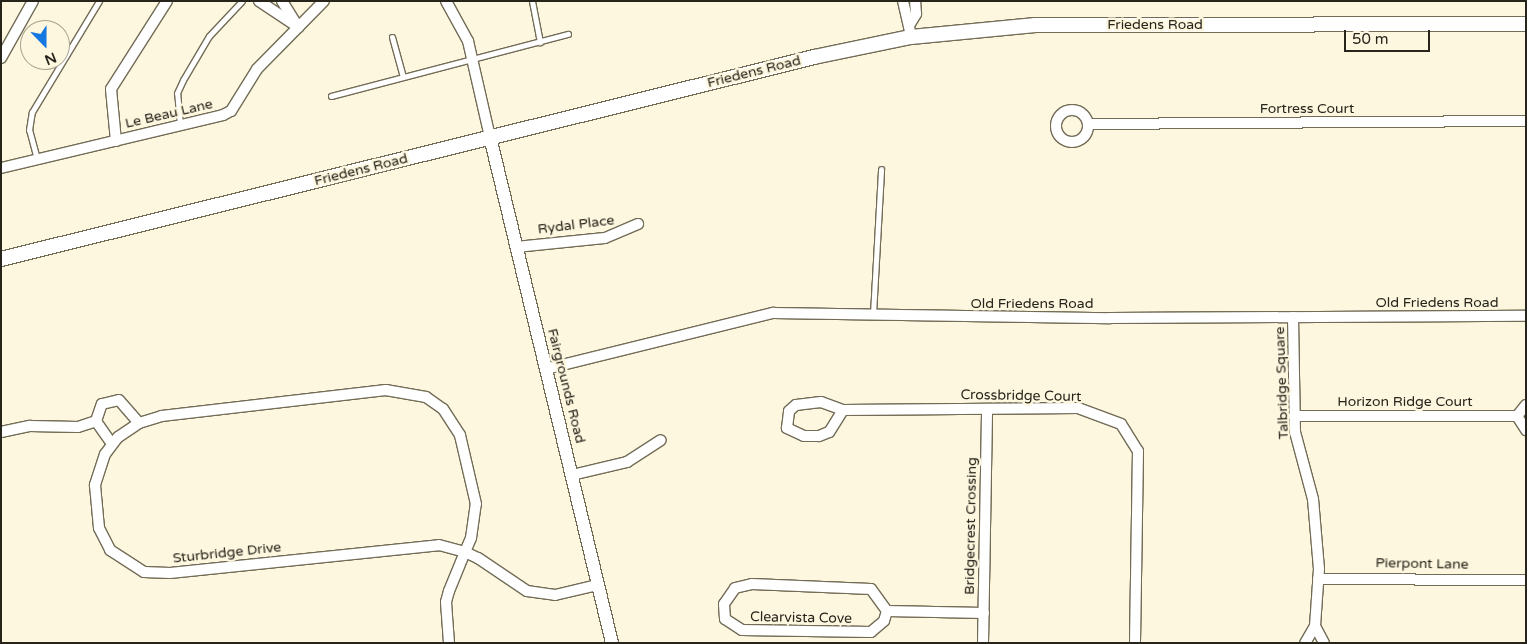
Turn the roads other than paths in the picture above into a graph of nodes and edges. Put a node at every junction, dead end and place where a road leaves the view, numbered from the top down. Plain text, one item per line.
1 (33, 1) edge
2 (99, 1) edge
3 (168, 1) edge
4 (242, 1) edge
5 (259, 1) edge
6 (282, 1) edge
7 (324, 1) edge
8 (446, 1) edge
9 (532, 1) edge
10 (903, 1) edge
11 (915, 1) edge
12 (1526, 24) edge
13 (298, 27) junction
14 (911, 31) junction
15 (568, 34) dead end
16 (392, 37) dead end
17 (540, 42) junction
18 (1, 58) edge
19 (472, 59) junction
20 (403, 77) junction
21 (331, 96) dead end
22 (1526, 121) edge
23 (1088, 124) dead end
24 (180, 125) junction
25 (490, 137) junction
26 (116, 140) junction
27 (37, 160) junction
28 (1, 168) edge
29 (881, 168) dead end
30 (638, 224) dead end
31 (516, 246) junction
32 (1, 259) edge
33 (873, 314) junction
34 (1526, 316) edge
35 (1293, 317) junction
36 (546, 369) junction
37 (1526, 405) edge
38 (987, 409) junction
39 (844, 410) junction
40 (1294, 416) junction
41 (1517, 416) junction
42 (96, 421) junction
43 (138, 423) junction
44 (1526, 430) edge
45 (1, 432) edge
46 (661, 440) dead end
47 (112, 444) junction
48 (572, 475) junction
49 (465, 552) junction
50 (1318, 579) junction
51 (1526, 580) edge
52 (597, 585) junction
53 (887, 611) junction
54 (984, 613) junction
55 (1315, 626) junction
56 (449, 643) edge
57 (612, 643) edge
58 (983, 643) edge
59 (1135, 643) edge
60 (1305, 643) edge
61 (1324, 643) edge

1 - 18 street
2 - 27 lane
3 - 26 street
4 - 24 lane
5 - 13 street
6 - 13 street
7 - 13 street, Le Beau Lane
8 - 19 street
9 - 17 lane
10 - 14 street
11 - 14 street
12 - 14 main road, Friedens Road
13 - 24 street, Le Beau Lane
14 - 25 main road, Friedens Road
15 - 17 lane
16 - 20 lane
17 - 19 lane
19 - 20 lane
19 - 25 street
20 - 21 lane
22 - 23 street, Fortress Court
24 - 26 street, Le Beau Lane
25 - 31 street, Fairgrounds Road
25 - 32 main road, Friedens Road
26 - 27 street, Le Beau Lane
27 - 28 street, Le Beau Lane
29 - 33 lane
30 - 31 street, Rydal Place
31 - 36 street, Fairgrounds Road
33 - 35 street, Old Friedens Road
33 - 36 street, Old Friedens Road
34 - 35 street, Old Friedens Road
35 - 40 street, Talbridge Square
36 - 48 street, Fairgrounds Road
37 - 41 street
38 - 39 street, Crossbridge Court
38 - 54 street, Bridgecrest Crossing
38 - 59 street, Crossbridge Court
39 - 39 street, Crossbridge Court
40 - 41 street, Horizon Ridge Court
40 - 50 street, Talbridge Square
41 - 44 street
42 - 43 street
42 - 45 street
42 - 47 street
43 - 47 street, Sturbridge Drive
43 - 49 street, Sturbridge Drive
46 - 48 street
47 - 49 street, Sturbridge Drive
48 - 52 street, Fairgrounds Road
49 - 52 street, Sturbridge Drive
49 - 56 street
50 - 51 street, Pierpont Lane
50 - 55 street, Talbridge Square
52 - 57 street, Fairgrounds Road
53 - 53 street, Clearvista Cove
53 - 54 street
54 - 58 street, Bridgecrest Crossing
55 - 60 street, Talbridge Square
55 - 61 street

